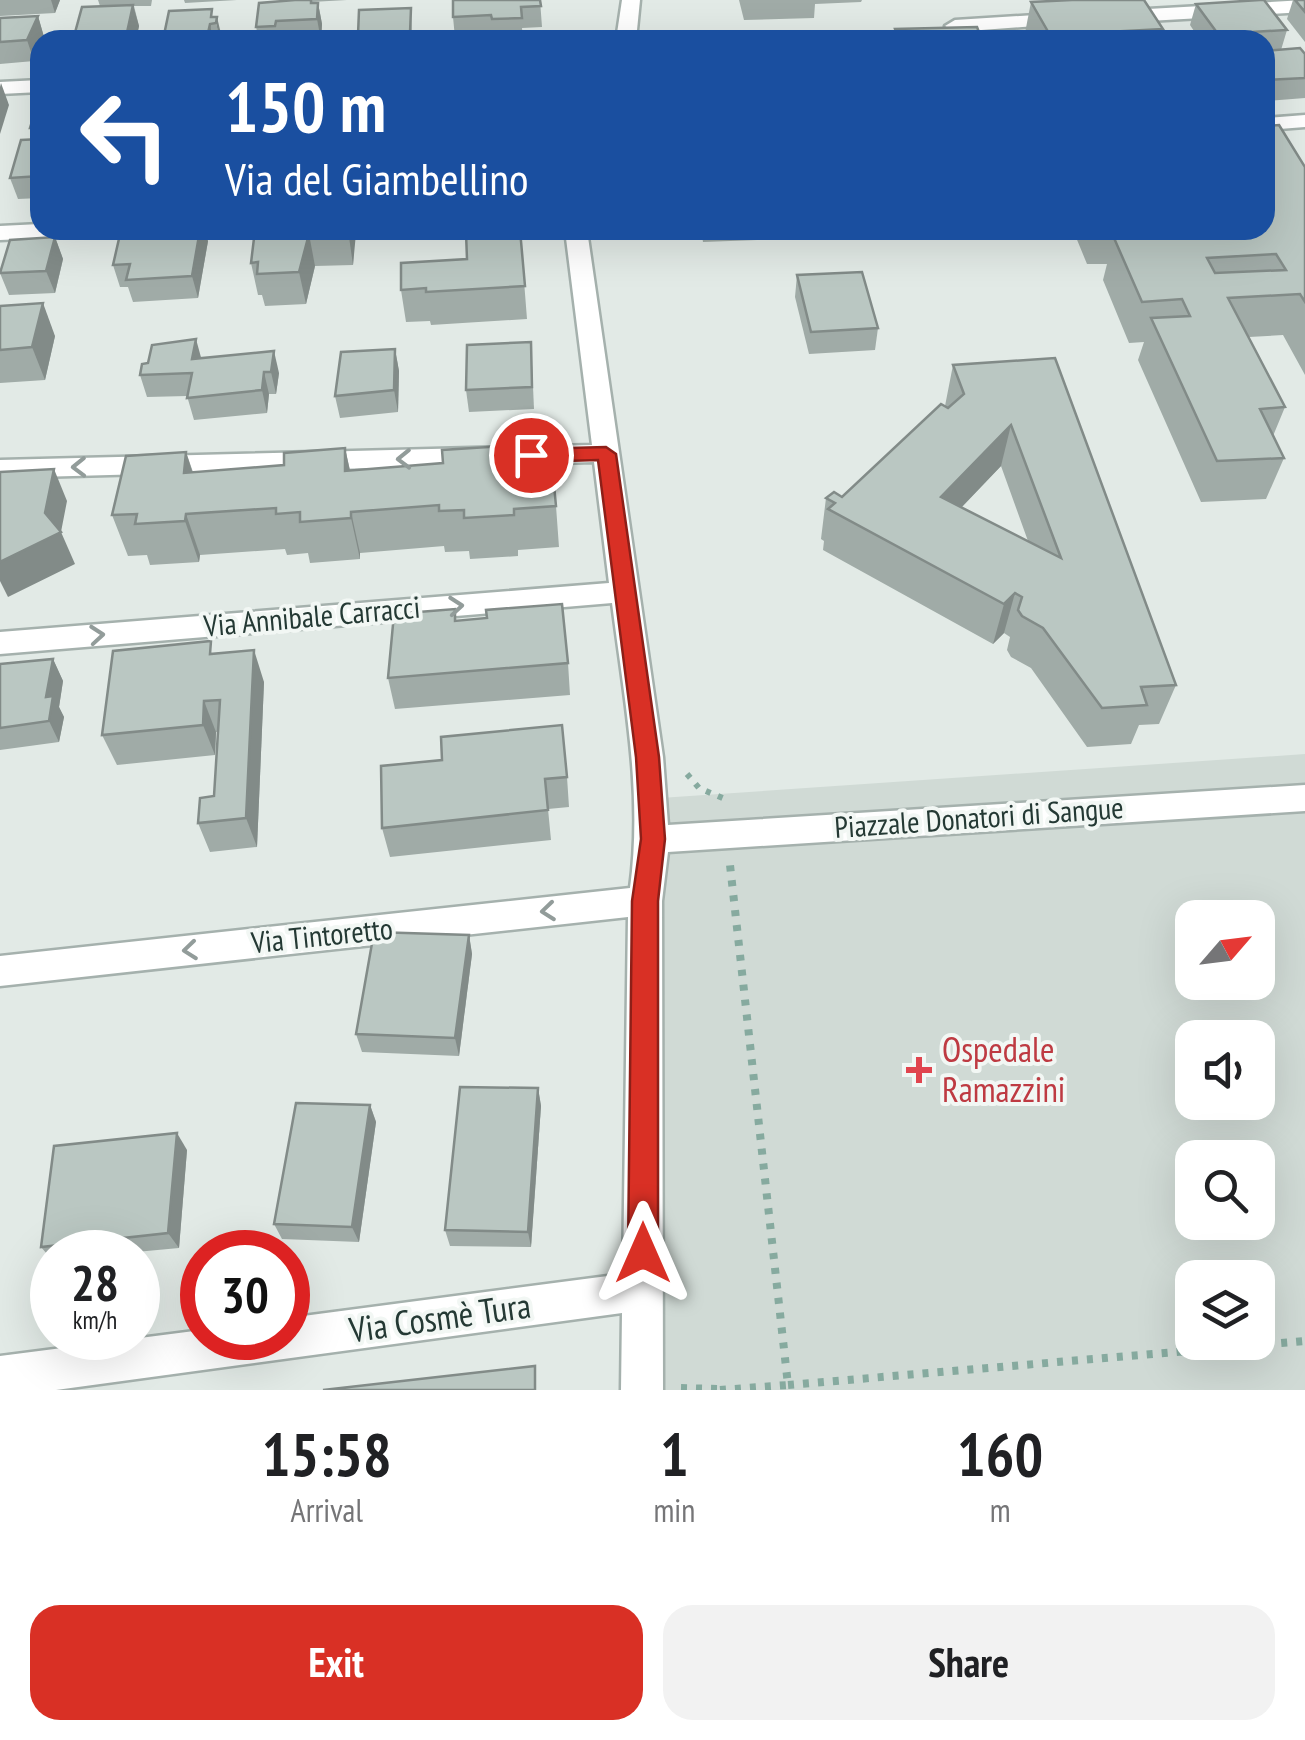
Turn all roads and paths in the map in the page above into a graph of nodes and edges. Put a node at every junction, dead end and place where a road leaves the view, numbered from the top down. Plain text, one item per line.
1 (631, 0) edge
2 (1305, 6) edge
3 (955, 26) edge
4 (627, 30) edge
5 (30, 86) edge
6 (0, 88) edge
7 (1305, 121) edge
8 (1275, 123) edge
9 (30, 232) edge
10 (0, 233) edge
11 (577, 240) edge
12 (606, 454) junction
13 (0, 469) edge
14 (624, 592) junction
15 (0, 643) edge
16 (1305, 798) edge
17 (723, 800) dead end
18 (727, 834) junction
19 (653, 839) junction
20 (645, 901) junction
21 (0, 970) edge
22 (642, 1291) junction
23 (1305, 1341) edge
24 (0, 1377) edge
25 (788, 1385) junction
26 (642, 1390) edge
27 (720, 1390) edge

1 - 4 street
2 - 3 street
5 - 6 street
7 - 8 street
9 - 10 street
11 - 12 street
12 -> 13 street
12 - 14 street
15 -> 14 street, Via Annibale Carracci
14 - 19 street
16 - 18 street, Piazzale Donatori di Sangue
17 - 18 path
18 - 19 street, Piazzale Donatori di Sangue
18 - 25 path
19 - 20 street
20 -> 21 street, Via Tintoretto
20 - 22 street
22 - 24 street, Via Cosmè Tura
22 - 26 street
23 - 25 path
25 - 27 path

